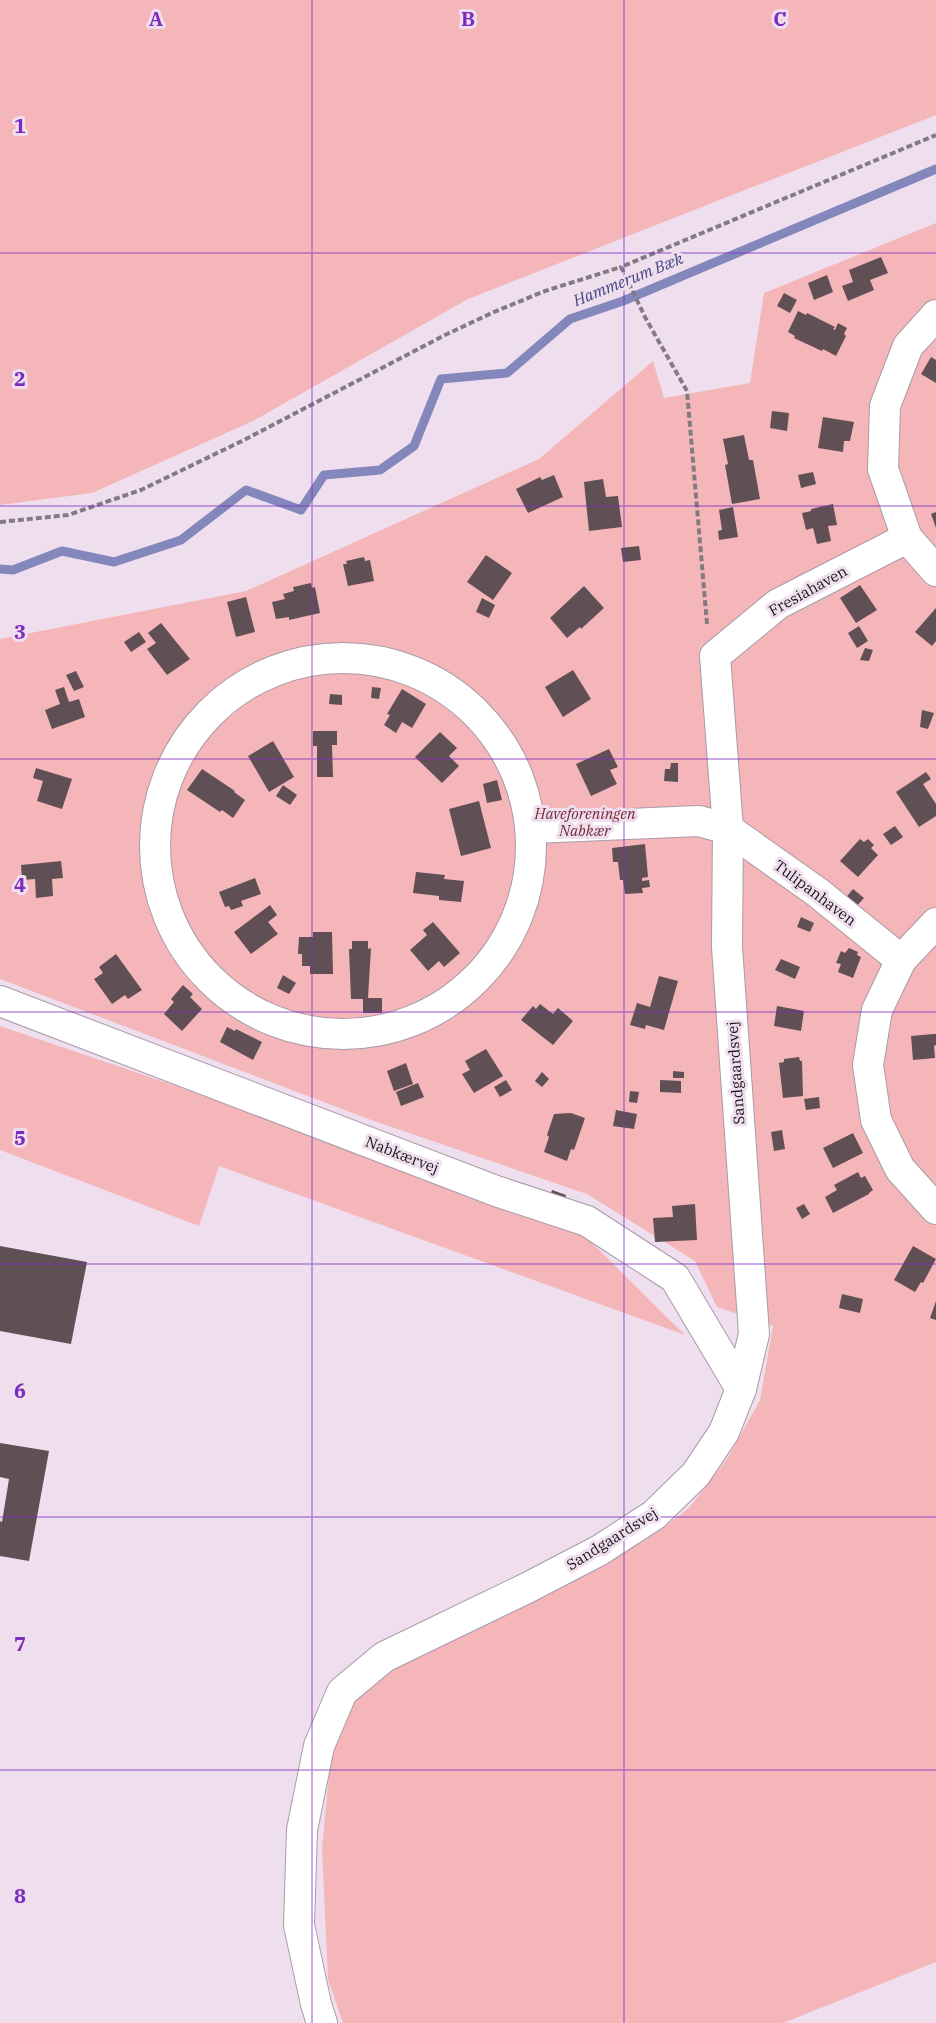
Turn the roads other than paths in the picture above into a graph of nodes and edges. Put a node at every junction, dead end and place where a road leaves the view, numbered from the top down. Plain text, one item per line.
1 (936, 315) edge
2 (907, 538) junction
3 (936, 571) edge
4 (715, 656) joint
5 (533, 828) junction
6 (728, 829) junction
7 (936, 923) edge
8 (901, 960) junction
9 (0, 1001) edge
10 (936, 1209) edge
11 (741, 1389) junction
12 (322, 2023) edge

1 - 2 street
2 - 3 street
2 - 4 street, Fresiahaven
4 - 6 street, Sandgaardsvej
5 - 5 street
5 - 6 street, Tulipanhaven
6 - 8 street, Tulipanhaven
6 - 11 street, Sandgaardsvej
7 - 8 street
8 - 10 street
9 - 11 street, Nabkærvej
11 - 12 street, Sandgaardsvej

